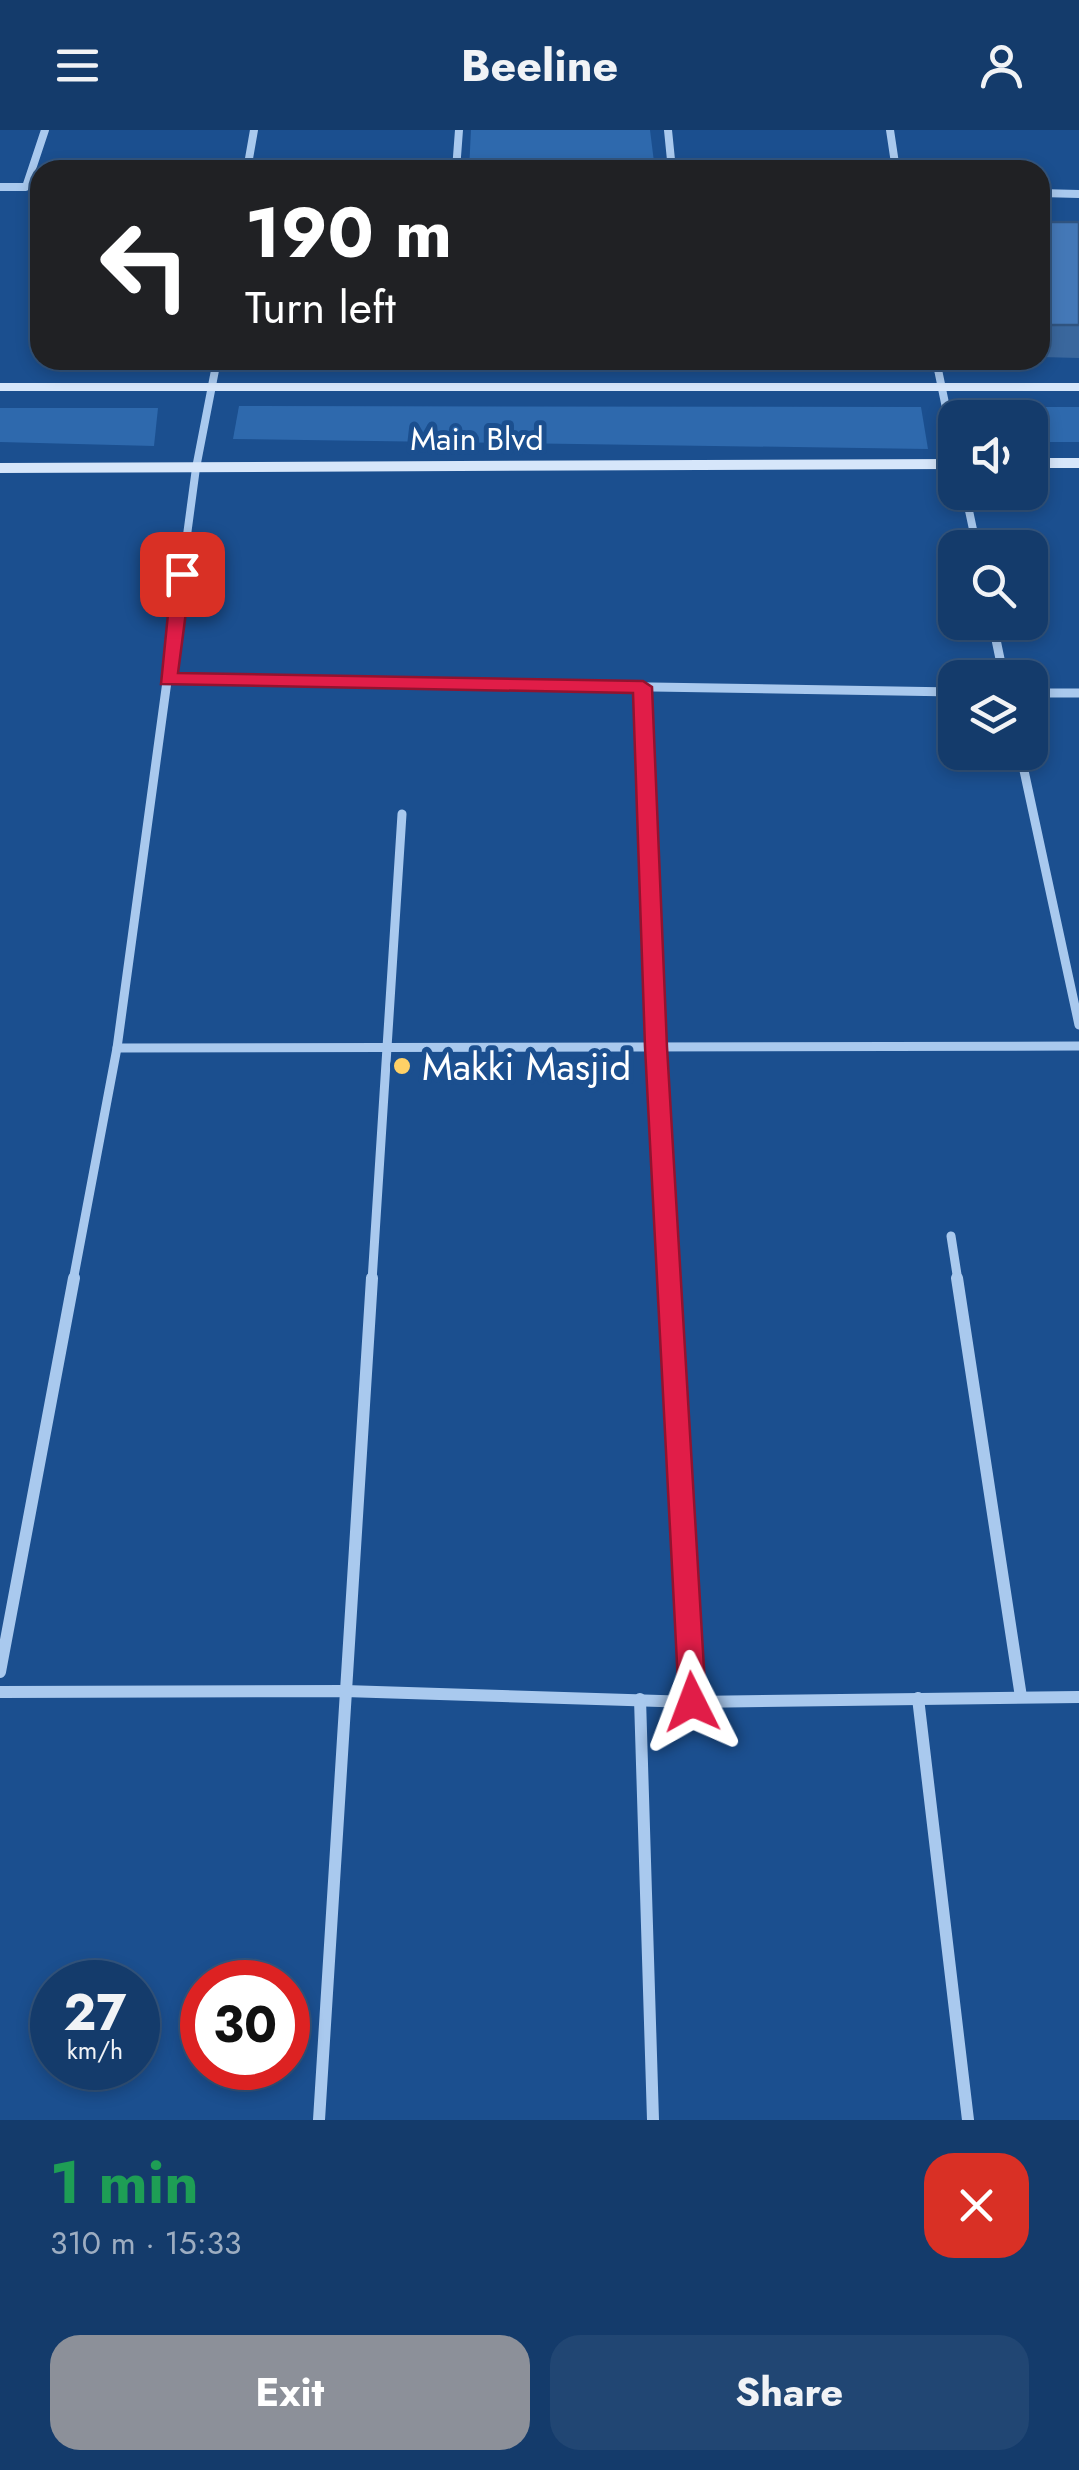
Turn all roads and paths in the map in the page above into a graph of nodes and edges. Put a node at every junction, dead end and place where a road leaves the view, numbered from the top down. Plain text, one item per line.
1 (45, 130) edge
2 (254, 130) edge
3 (459, 130) edge
4 (668, 130) edge
5 (890, 130) edge
6 (35, 160) edge
7 (249, 160) edge
8 (457, 160) edge
9 (671, 160) edge
10 (894, 160) edge
11 (30, 174) edge
12 (0, 187) edge
13 (1050, 194) edge
14 (1079, 194) edge
15 (216, 370) edge
16 (938, 370) edge
17 (214, 386) junction
18 (942, 386) junction
19 (0, 387) edge
20 (1079, 387) edge
21 (945, 400) edge
22 (1079, 462) edge
23 (1048, 463) edge
24 (938, 464) edge
25 (0, 468) edge
26 (196, 468) junction
27 (167, 679) junction
28 (643, 687) junction
29 (938, 692) edge
30 (1048, 693) edge
31 (1079, 693) edge
32 (1024, 770) edge
33 (402, 814) dead end
34 (1079, 1026) edge
35 (1079, 1046) edge
36 (656, 1047) junction
37 (117, 1048) junction
38 (385, 1050) junction
39 (951, 1236) dead end
40 (0, 1672) edge
41 (346, 1691) junction
42 (0, 1692) edge
43 (1079, 1697) edge
44 (918, 1698) junction
45 (1021, 1698) junction
46 (640, 1700) junction
47 (692, 1702) junction
48 (319, 2120) edge
49 (653, 2120) edge
50 (968, 2120) edge

1 - 6 street
2 - 7 street
3 - 8 street
4 - 9 street
5 - 10 street
11 - 12 street
13 - 14 street
15 - 17 street
16 - 18 street
17 - 18 main road, Main Blvd
17 - 19 main road, Main Blvd
17 - 26 street
18 - 20 main road, Main Blvd
18 - 21 street
22 - 23 main road
24 - 26 main road, Main Blvd
25 - 26 main road, Main Blvd
26 - 27 street
27 - 28 street
27 - 37 street
28 - 29 street
28 - 36 street
30 - 31 street
32 - 34 street
33 - 38 street
35 - 36 street
36 - 38 street
36 - 47 street
37 - 38 street
37 - 40 street
38 - 41 street
39 - 45 street
41 - 42 street
41 - 46 street
41 - 48 street
43 - 45 street
44 - 45 street
44 - 47 street
44 - 50 street
46 - 47 street
46 - 49 street

